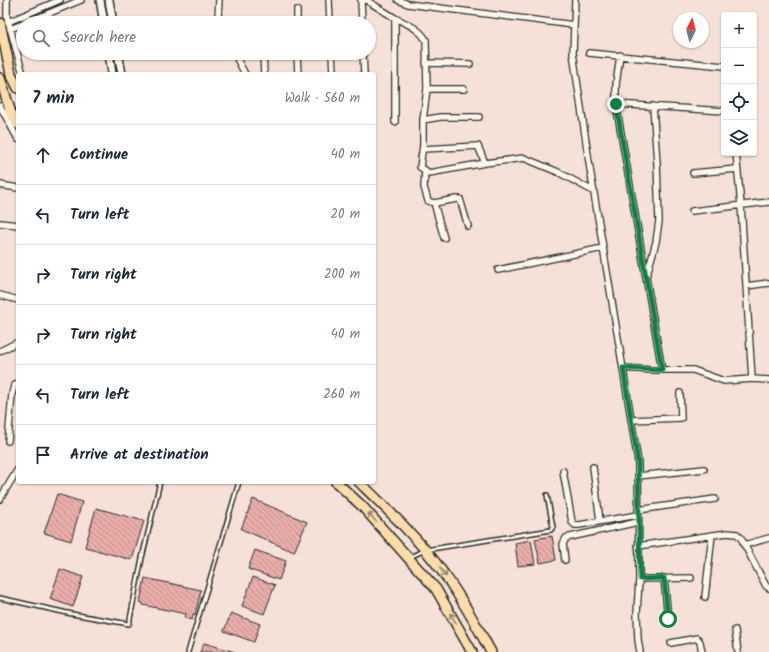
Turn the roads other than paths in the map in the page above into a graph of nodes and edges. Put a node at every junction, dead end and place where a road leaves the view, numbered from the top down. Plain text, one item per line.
1 (7, 0) edge
2 (60, 0) edge
3 (81, 0) edge
4 (100, 0) edge
5 (109, 0) edge
6 (219, 0) edge
7 (329, 0) edge
8 (361, 0) edge
9 (366, 0) edge
10 (398, 0) edge
11 (575, 0) edge
12 (297, 10) dead end
13 (19, 16) edge
14 (41, 16) edge
15 (103, 16) edge
16 (112, 16) edge
17 (218, 16) edge
18 (297, 16) edge
19 (330, 16) edge
20 (362, 16) edge
21 (16, 17) edge
22 (395, 18) junction
23 (4, 22) edge
24 (574, 25) junction
25 (16, 26) edge
26 (10, 29) junction
27 (16, 50) edge
28 (589, 53) dead end
29 (620, 55) junction
30 (19, 60) edge
31 (110, 60) edge
32 (119, 60) edge
33 (237, 60) edge
34 (263, 60) edge
35 (297, 60) edge
36 (332, 60) edge
37 (363, 60) edge
38 (426, 63) junction
39 (470, 64) dead end
40 (721, 66) edge
41 (22, 72) edge
42 (112, 72) edge
43 (122, 72) edge
44 (243, 72) edge
45 (264, 72) edge
46 (298, 72) edge
47 (332, 72) edge
48 (364, 72) edge
49 (0, 78) edge
50 (16, 84) edge
51 (427, 89) junction
52 (464, 90) dead end
53 (616, 104) junction
54 (0, 106) edge
55 (653, 106) junction
56 (721, 111) edge
57 (479, 117) dead end
58 (423, 120) junction
59 (16, 121) edge
60 (395, 122) dead end
61 (16, 135) edge
62 (422, 149) junction
63 (736, 156) edge
64 (485, 163) junction
65 (737, 169) junction
66 (425, 170) junction
67 (693, 173) dead end
68 (0, 185) edge
69 (16, 188) edge
70 (593, 191) junction
71 (769, 202) edge
72 (434, 203) junction
73 (741, 205) junction
74 (692, 211) dead end
75 (0, 223) edge
76 (16, 225) edge
77 (468, 226) dead end
78 (444, 238) dead end
79 (603, 248) junction
80 (498, 270) dead end
81 (646, 276) junction
82 (769, 283) edge
83 (746, 286) junction
84 (0, 295) edge
85 (16, 299) edge
86 (16, 343) edge
87 (0, 350) edge
88 (623, 368) junction
89 (662, 370) junction
90 (752, 379) junction
91 (769, 380) edge
92 (16, 384) edge
93 (680, 393) dead end
94 (631, 420) junction
95 (8, 441) dead end
96 (593, 467) dead end
97 (704, 469) dead end
98 (563, 471) dead end
99 (16, 472) edge
100 (638, 476) junction
101 (160, 484) edge
102 (238, 484) edge
103 (338, 484) edge
104 (361, 484) edge
105 (547, 495) dead end
106 (0, 499) edge
107 (715, 499) dead end
108 (638, 512) junction
109 (600, 521) junction
110 (638, 522) junction
111 (712, 535) junction
112 (769, 538) edge
113 (744, 545) junction
114 (638, 546) junction
115 (425, 550) junction
116 (408, 558) junction
117 (565, 560) dead end
118 (664, 578) junction
119 (691, 578) dead end
120 (640, 579) junction
121 (769, 588) edge
122 (705, 597) dead end
123 (0, 598) edge
124 (668, 619) dead end
125 (735, 630) dead end
126 (670, 643) dead end
127 (188, 652) edge
128 (472, 652) edge
129 (491, 652) edge
130 (640, 652) edge
131 (702, 652) edge
132 (738, 652) edge

1 - 23 street
2 - 13 street
3 - 14 street
4 - 15 street
5 - 16 street
6 - 17 street
7 - 19 street
8 - 20 street
9 - 22 street
10 - 24 street
11 - 24 street
12 - 18 street
21 - 23 street
22 - 38 street
22 - 60 street
23 - 26 street
23 - 50 highway
24 - 70 street
25 - 26 street
26 - 27 street
28 - 29 street
29 - 40 street
29 - 53 street
30 - 41 street
31 - 42 street
32 - 43 street
33 - 44 street
34 - 45 street
35 - 46 street
36 - 47 street
37 - 48 street
38 - 39 street
38 - 51 street
49 - 59 highway
51 - 52 street
51 - 58 street
53 - 55 street
53 - 81 street
54 - 61 street
55 - 56 street
55 - 81 street
57 - 58 street
58 - 62 street
62 - 64 street
62 - 66 street
63 - 65 street
64 - 66 street
64 - 70 street
65 - 67 street
65 - 73 street
66 - 72 street
68 - 69 street
70 - 79 street
71 - 73 street
72 - 77 street
72 - 78 street
73 - 74 street
73 - 83 street
75 - 76 street
79 - 80 street
79 - 88 street
81 - 89 street
82 - 83 street
83 - 90 street
84 - 85 street
86 - 87 street
88 - 89 street
88 - 94 street
89 - 90 street
90 - 91 street
92 - 95 street
93 - 94 street
94 - 100 street
96 - 109 street
97 - 100 street
98 - 109 street
99 - 106 street
100 - 108 street
101 - 123 lane
102 - 127 lane
116 -> 103 highway
104 - 115 highway
105 - 115 lane
107 - 108 street
108 - 109 street
108 - 110 street
110 - 114 street
110 - 117 street
111 - 113 street
111 - 114 street
111 - 122 street
112 - 113 street
113 - 121 street
114 - 120 street
115 - 116 lane
115 -> 129 highway
128 -> 116 highway
118 - 119 street
118 - 120 street
118 - 124 street
120 - 130 street
125 - 132 street
126 - 131 street

